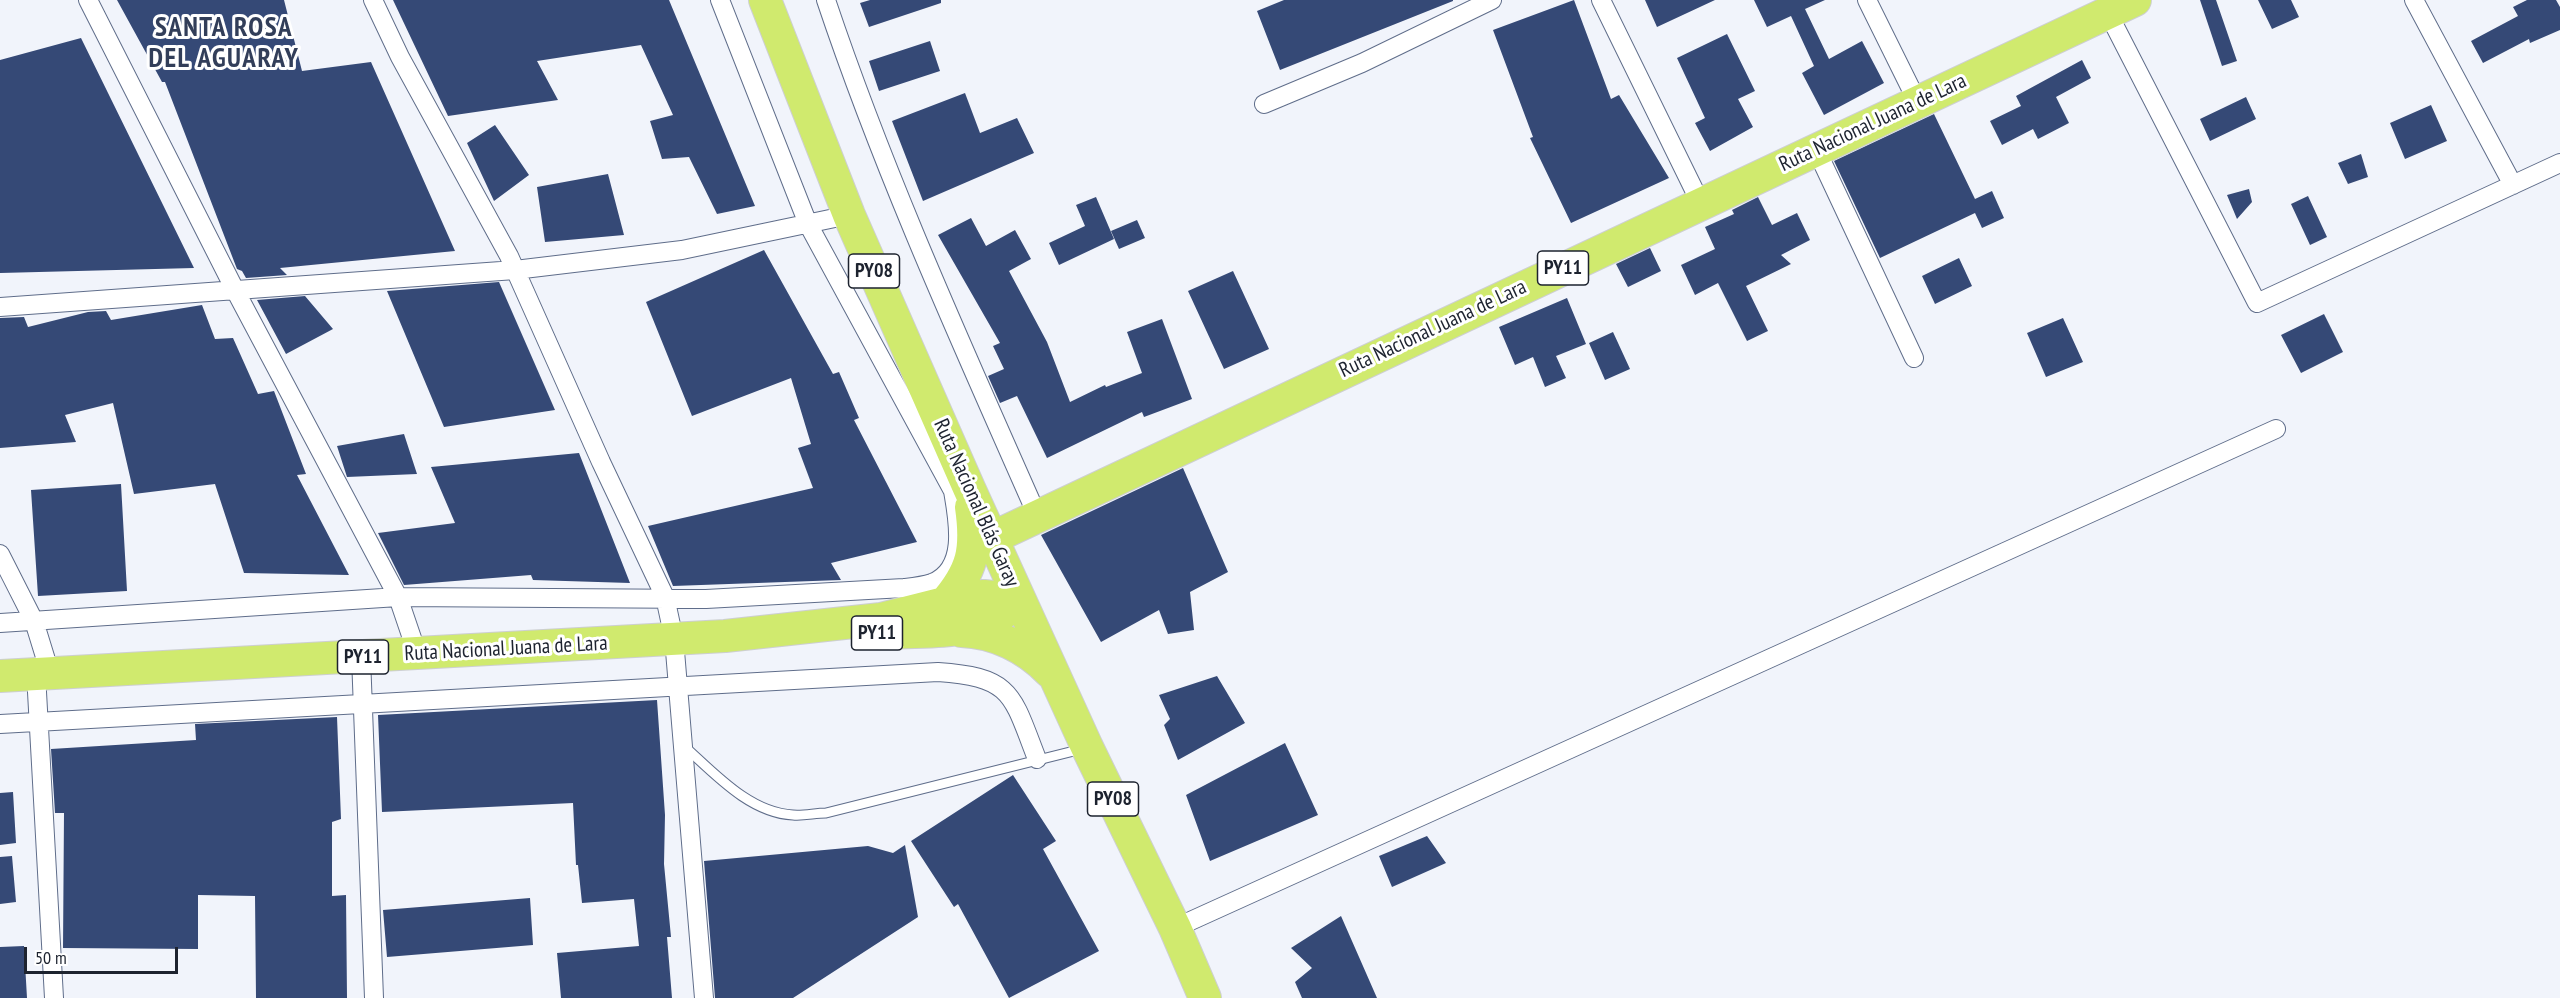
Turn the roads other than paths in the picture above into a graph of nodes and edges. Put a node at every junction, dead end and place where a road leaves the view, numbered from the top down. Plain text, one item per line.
1 (88, 0) edge
2 (374, 0) edge
3 (720, 0) edge
4 (765, 0) edge
5 (826, 0) edge
6 (1492, 0) edge
7 (1601, 0) edge
8 (1868, 0) edge
9 (2414, 0) edge
10 (2122, 6) edge
11 (1917, 101) junction
12 (1264, 104) dead end
13 (1816, 149) junction
14 (2560, 163) edge
15 (2513, 185) junction
16 (1701, 204) junction
17 (849, 215) junction
18 (808, 224) junction
19 (515, 270) junction
20 (236, 290) junction
21 (0, 308) edge
22 (1914, 358) dead end
23 (2276, 429) dead end
24 (969, 488) junction
25 (1037, 515) junction
26 (992, 538) junction
27 (0, 554) edge
28 (398, 597) junction
29 (665, 597) junction
30 (1020, 600) junction
31 (946, 617) junction
32 (34, 621) junction
33 (0, 623) edge
34 (674, 639) junction
35 (417, 653) junction
36 (361, 657) junction
37 (43, 674) junction
38 (0, 676) edge
39 (1055, 678) junction
40 (678, 686) junction
41 (361, 704) junction
42 (39, 722) junction
43 (0, 724) edge
44 (682, 745) junction
45 (1087, 747) junction
46 (1037, 759) junction
47 (1175, 928) junction
48 (54, 998) edge
49 (374, 998) edge
50 (704, 998) edge
51 (1205, 998) edge

1 - 20 street
2 - 19 street
3 - 18 street
4 - 17 highway, Ruta Nacional Blás Garay / PY08
5 - 25 street
6 - 12 street
7 - 16 street
8 - 11 street
9 - 15 street
10 - 11 highway, Ruta Nacional Juana de Lara / PY11
10 - 15 street
11 - 13 highway, Ruta Nacional Juana de Lara / PY11
13 - 16 highway, Ruta Nacional Juana de Lara / PY11
13 - 22 street
14 - 15 street
16 - 25 highway, Ruta Nacional Juana de Lara / PY11
17 - 18 street
17 - 24 highway, Ruta Nacional Blás Garay / PY08
18 - 19 street
18 - 29 street
19 - 20 street
19 - 29 street
20 - 21 street
20 - 28 street
23 - 47 street
24 - 26 highway, Ruta Nacional Blás Garay / PY08
24 - 31 highway
25 - 26 highway, Ruta Nacional Juana de Lara / PY11
26 - 30 highway, Ruta Nacional Blás Garay / PY08
27 - 32 street
28 - 29 street
28 - 32 street
28 - 35 street
29 - 34 street
30 - 31 highway, Ruta Nacional Juana de Lara / PY11
30 - 39 highway, Ruta Nacional Blás Garay / PY08
31 - 34 highway, Ruta Nacional Juana de Lara / PY11
31 - 39 highway
32 - 33 street
32 - 37 street
34 - 35 highway, Ruta Nacional Juana de Lara / PY11
34 - 40 street
35 - 36 highway, Ruta Nacional Juana de Lara / PY11
36 - 37 highway, Ruta Nacional Juana de Lara / PY11
36 - 41 street
37 - 38 highway, Ruta Nacional Juana de Lara / PY11
37 - 42 street
39 - 45 highway, Ruta Nacional Blás Garay / PY08
40 - 41 street
40 - 44 street
40 - 46 street
41 - 42 street
41 - 49 street
42 - 43 street
42 - 48 street
44 - 46 lane
44 - 50 street
45 - 46 lane
45 - 47 highway, Ruta Nacional Blás Garay / PY08
47 - 51 highway, Ruta Nacional Blás Garay / PY08

